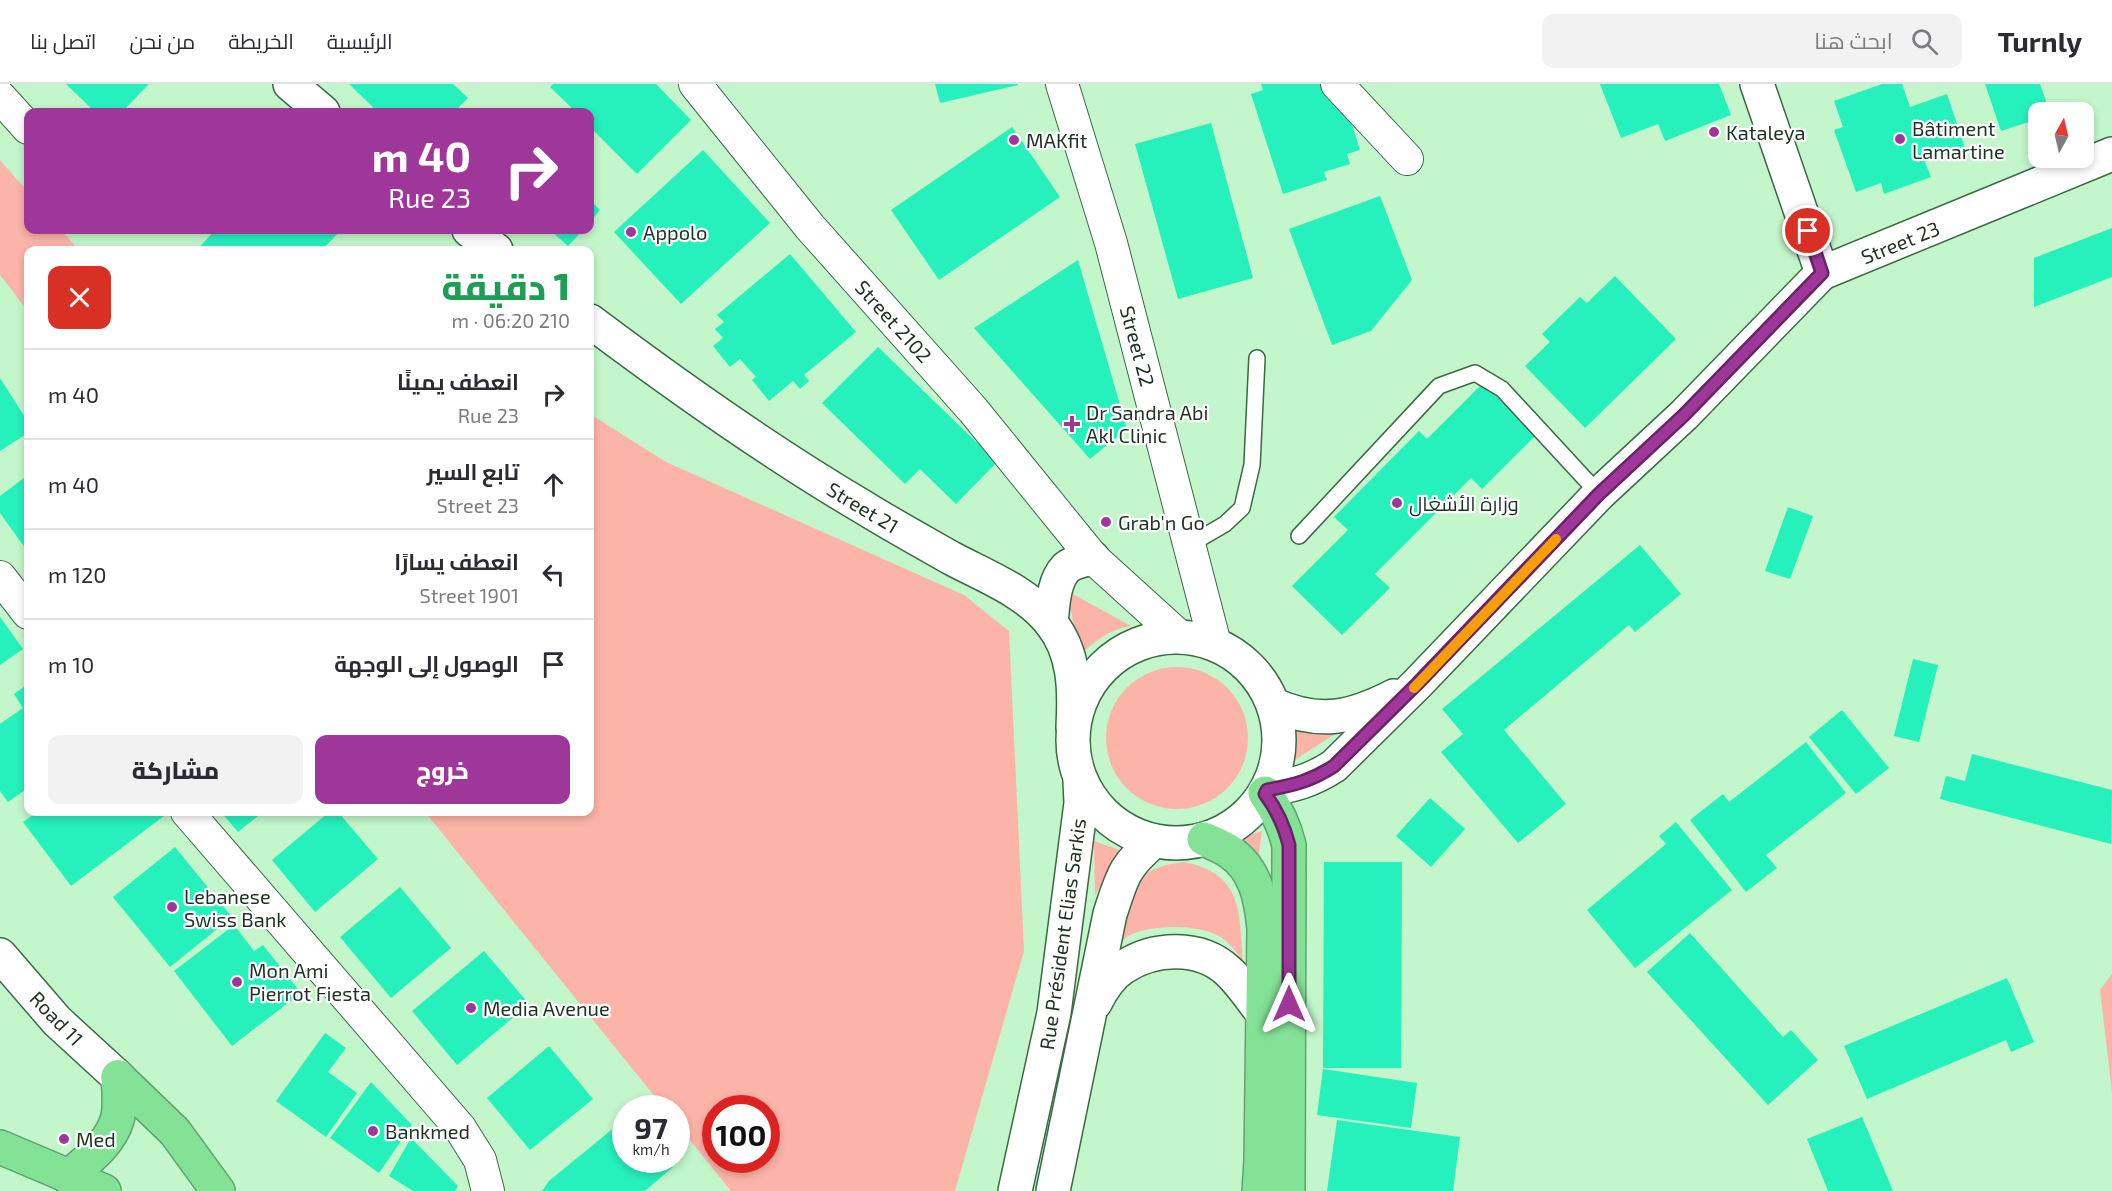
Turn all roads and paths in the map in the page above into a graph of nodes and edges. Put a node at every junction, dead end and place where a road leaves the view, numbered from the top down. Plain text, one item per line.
1 (290, 84) edge
2 (695, 84) edge
3 (1062, 84) edge
4 (1337, 84) edge
5 (1757, 84) edge
6 (0, 98) edge
7 (317, 108) edge
8 (24, 124) edge
9 (2112, 154) edge
10 (1407, 159) dead end
11 (474, 234) edge
12 (491, 246) edge
13 (1822, 273) junction
14 (594, 324) edge
15 (1257, 358) dead end
16 (1599, 494) junction
17 (1299, 536) dead end
18 (1189, 545) junction
19 (1093, 558) junction
20 (0, 577) edge
21 (24, 608) edge
22 (1051, 623) junction
23 (1180, 637) junction
24 (1215, 644) junction
25 (1417, 684) junction
26 (1274, 705) junction
27 (1073, 726) junction
28 (1080, 782) junction
29 (1266, 792) junction
30 (190, 816) edge
31 (1204, 839) junction
32 (1154, 841) junction
33 (0, 955) edge
34 (1090, 1012) junction
35 (1263, 1014) junction
36 (118, 1077) junction
37 (1275, 1097) junction
38 (0, 1147) edge
39 (68, 1177) junction
40 (104, 1191) edge
41 (218, 1191) edge
42 (488, 1191) edge
43 (1015, 1191) edge
44 (1053, 1191) edge
45 (1259, 1191) edge
46 (1288, 1191) edge

1 - 7 main road
2 - 19 street, Street 2102
3 - 18 street, Street 22
4 - 10 street
5 - 13 main road
6 - 8 street
9 - 13 main road, Street 23
11 - 12 main road
13 - 16 main road, Street 23
14 - 22 main road, Street 21
15 - 18 lane
16 - 17 lane
16 - 25 main road, Street 23
18 - 24 street, Street 22
19 - 22 main road
19 - 23 street, Street 2102
20 - 21 street
22 - 27 main road, Street 21
23 - 24 main road
23 - 27 main road
24 - 26 main road
25 - 26 main road
25 - 29 main road, Street 23
26 - 29 main road
27 - 28 main road
28 - 32 main road
28 - 43 main road, Rue Président Elias Sarkis
29 - 31 main road
29 - 37 highway
30 - 42 street
31 - 32 main road
31 - 35 highway
32 - 34 main road, Rue Président Elias Sarkis
33 - 36 main road, Road 11
34 - 35 main road
34 - 44 main road, Rue Président Elias Sarkis
35 - 37 highway
36 - 39 highway
36 - 41 highway
37 - 45 highway
37 - 46 highway
38 - 39 highway
39 - 40 highway

